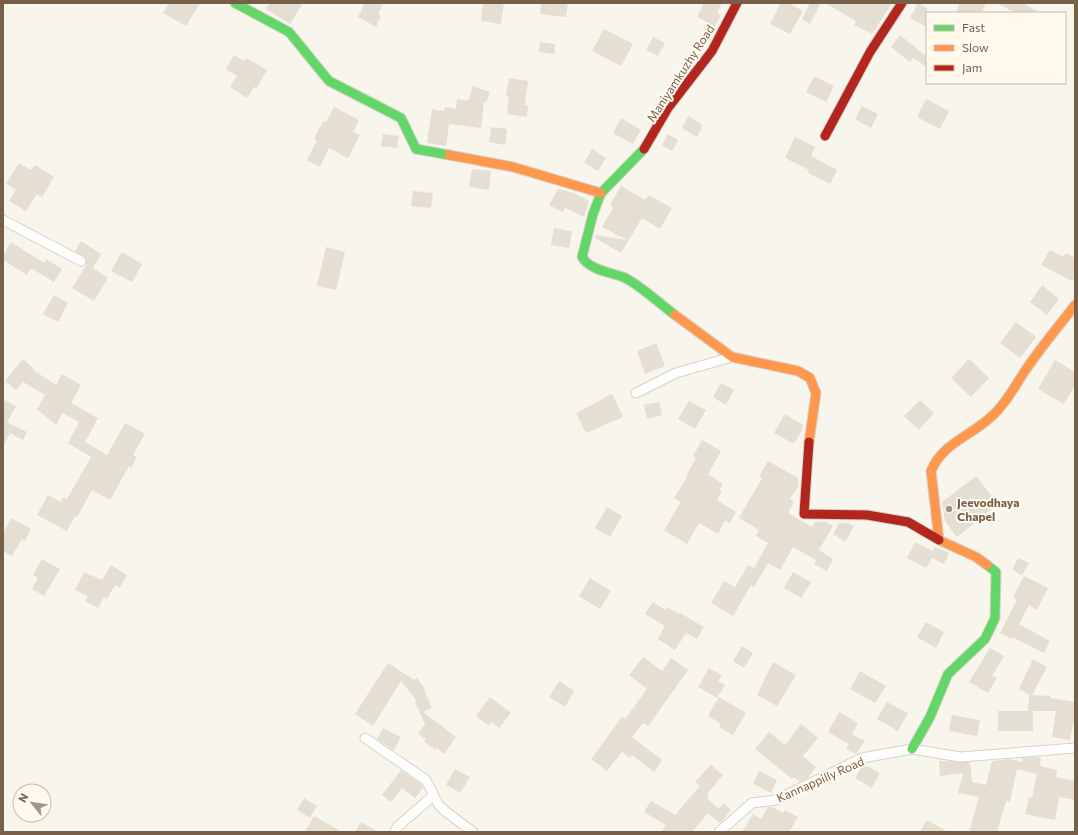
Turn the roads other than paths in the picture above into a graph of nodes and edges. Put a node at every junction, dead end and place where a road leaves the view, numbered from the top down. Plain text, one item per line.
1 (235, 3) edge
2 (737, 3) edge
3 (902, 3) edge
4 (825, 136) dead end
5 (601, 193) junction
6 (3, 220) edge
7 (81, 261) dead end
8 (1075, 305) edge
9 (732, 357) junction
10 (636, 393) dead end
11 (939, 540) junction
12 (365, 738) dead end
13 (1075, 748) edge
14 (912, 749) junction
15 (433, 796) junction
16 (394, 832) edge
17 (473, 832) edge
18 (719, 832) edge

1 - 5 street
2 - 5 street, Maniyamkuzhy Road
3 - 4 street
5 - 9 street, Maniyamkuzhy Road
6 - 7 street
8 - 11 street
9 - 10 street
9 - 11 street
11 - 14 street
12 - 15 street
13 - 14 street, Kannappilly Road
14 - 18 street, Kannappilly Road
15 - 16 street
15 - 17 street

